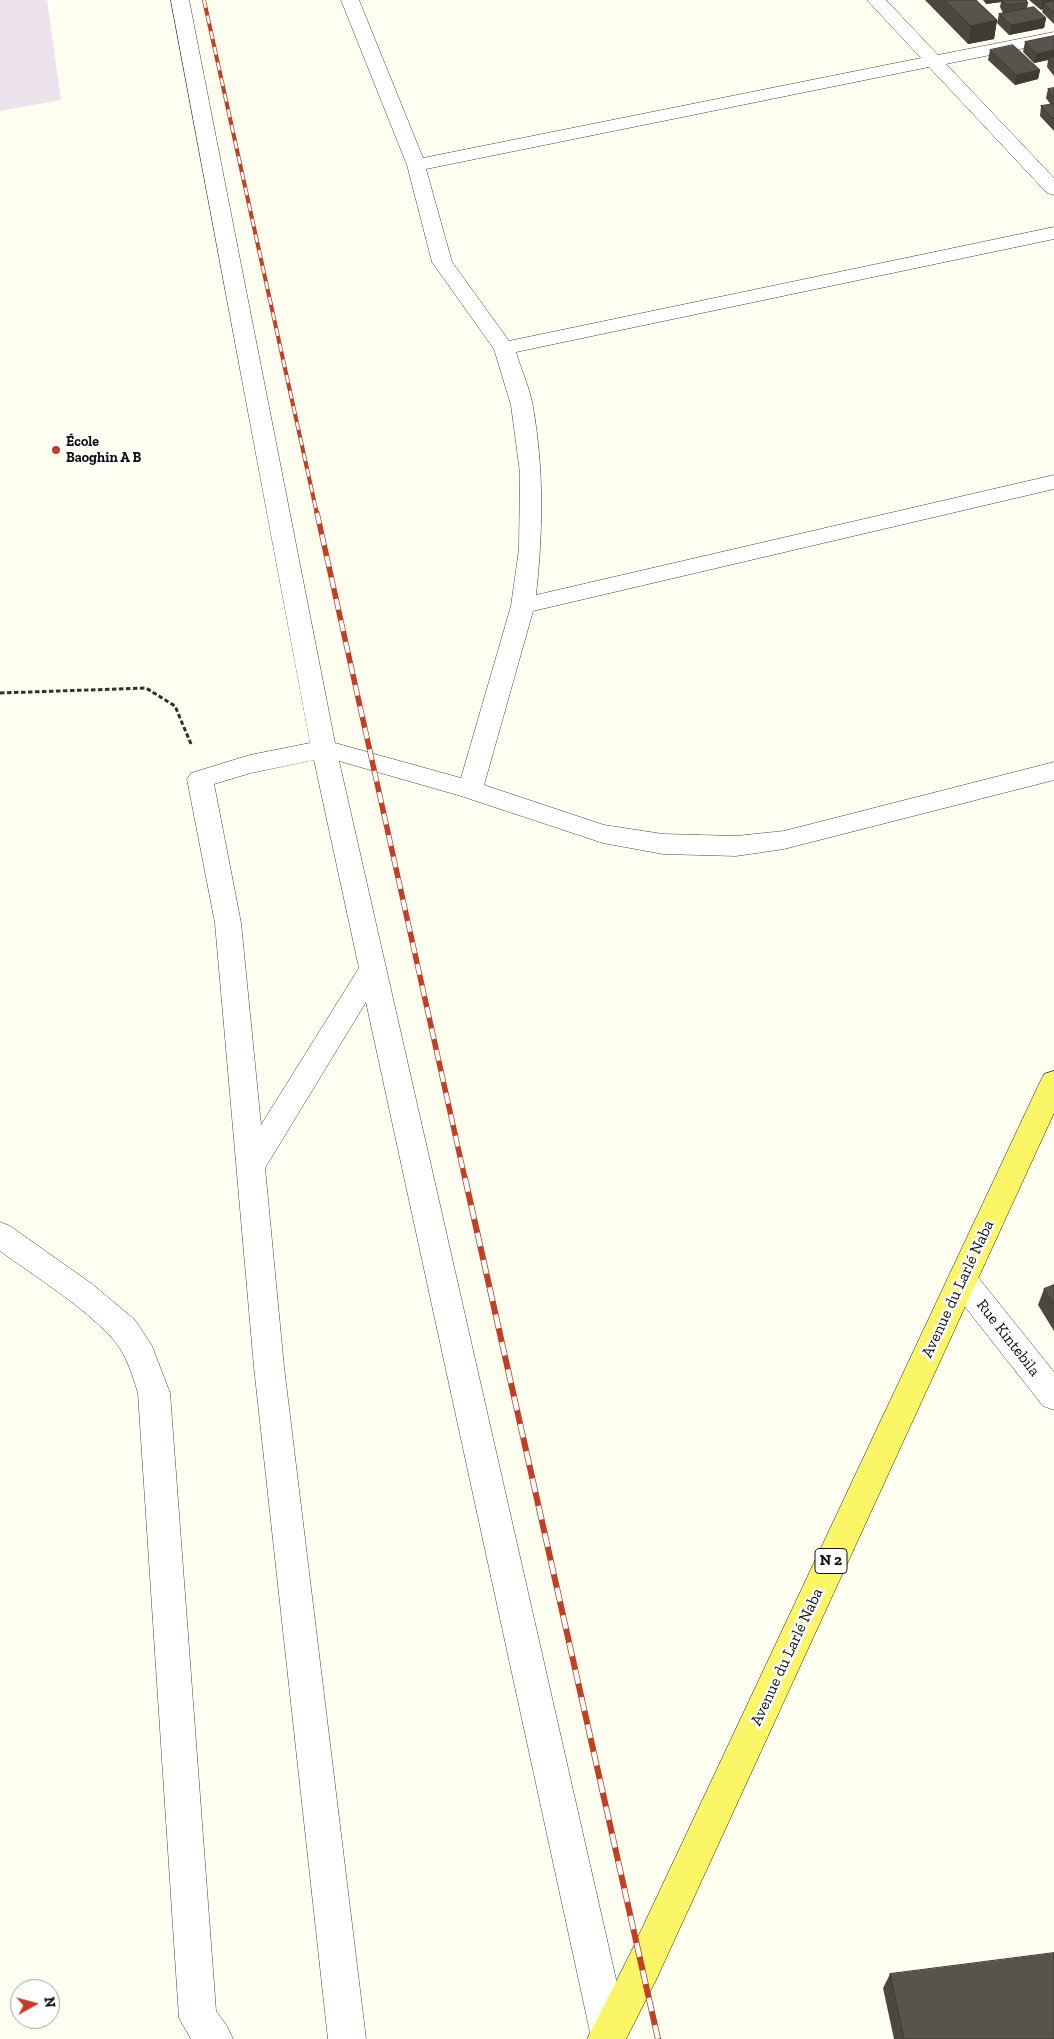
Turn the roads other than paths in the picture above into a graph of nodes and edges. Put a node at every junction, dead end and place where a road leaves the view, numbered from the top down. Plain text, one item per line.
1 (180, 0) edge
2 (350, 0) edge
3 (876, 0) edge
4 (1054, 37) edge
5 (932, 61) junction
6 (416, 164) junction
7 (1054, 189) edge
8 (1054, 233) edge
9 (504, 348) junction
10 (1054, 482) edge
11 (523, 606) junction
12 (324, 749) junction
13 (1054, 771) edge
14 (470, 790) junction
15 (373, 968) junction
16 (1054, 1082) edge
17 (251, 1166) junction
18 (0, 1235) edge
19 (962, 1280) junction
20 (1054, 1396) edge
21 (608, 2036) edge
22 (214, 2039) edge
23 (347, 2039) edge

1 - 12 street
2 - 6 street
3 - 5 street
4 - 5 street
5 - 6 street
5 - 7 street
6 - 9 street
8 - 9 street
9 - 11 street
10 - 11 street
11 - 14 street
12 - 14 street
12 - 15 street
12 - 17 street
13 - 14 street
15 - 17 street
15 - 21 street
16 - 19 main road, Avenue du Larlé Naba / N 2
17 - 23 street
18 - 22 street
19 - 20 street, Rue Kintebila
19 - 21 main road, Avenue du Larlé Naba / N 2

